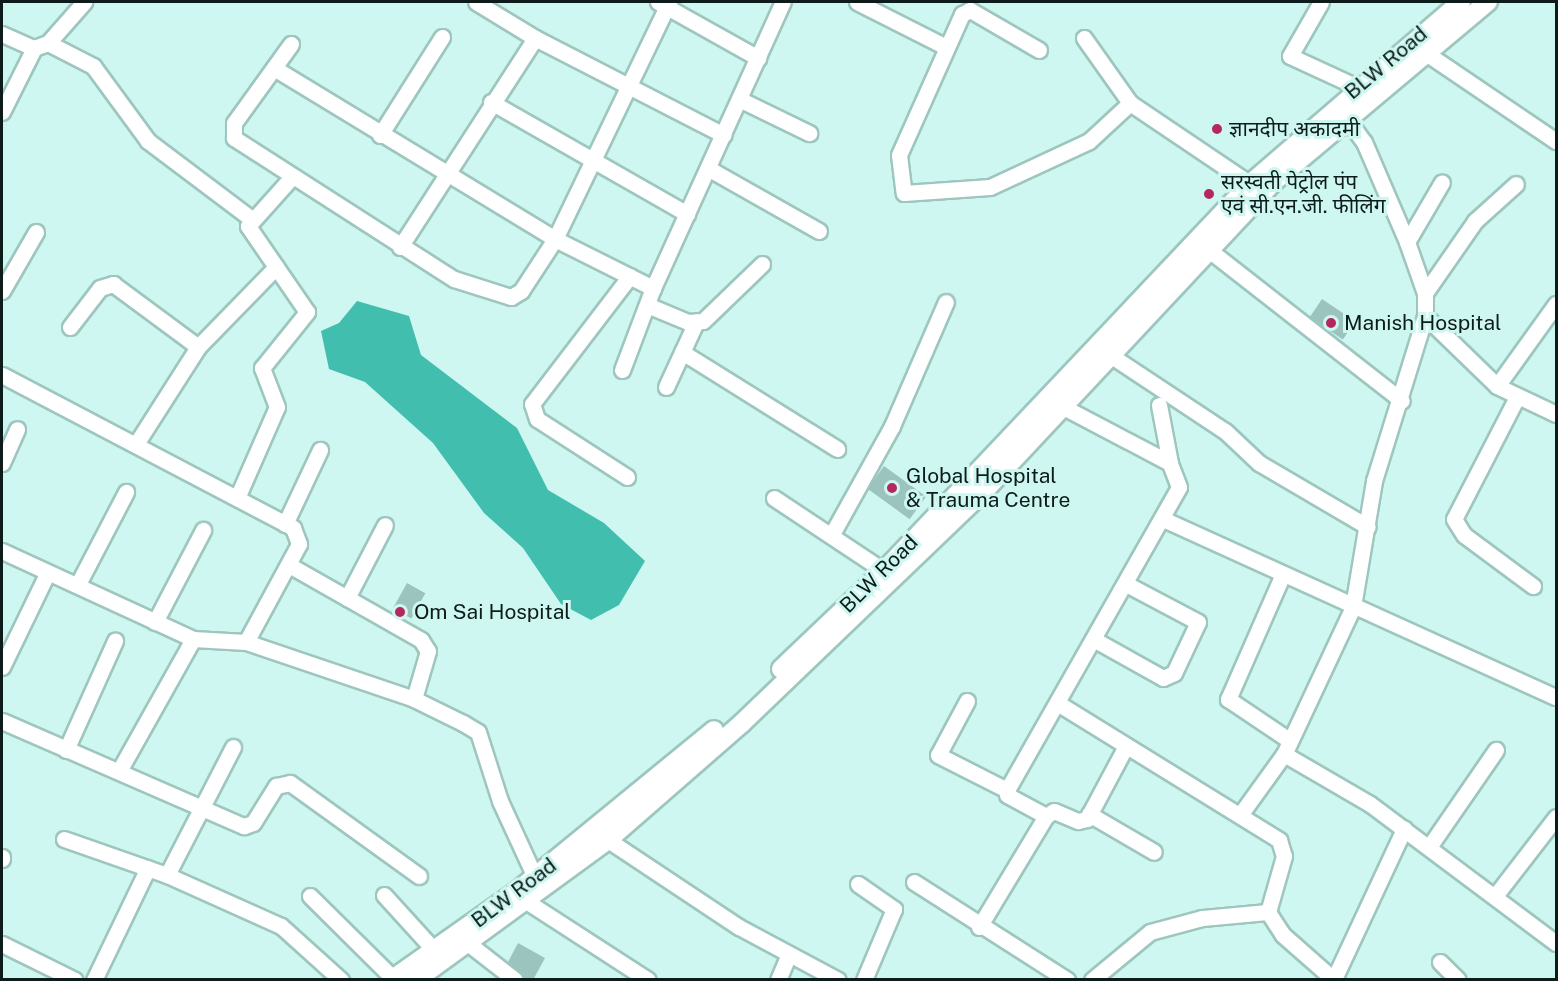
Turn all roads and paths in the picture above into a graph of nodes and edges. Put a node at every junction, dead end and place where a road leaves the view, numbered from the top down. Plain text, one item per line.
1 (84, 2) edge
2 (476, 2) edge
3 (783, 2) edge
4 (857, 2) edge
5 (1321, 2) edge
6 (1461, 2) edge
7 (1488, 2) edge
8 (664, 3) edge
9 (2, 34) edge
10 (442, 37) dead end
11 (535, 38) junction
12 (1084, 38) dead end
13 (291, 44) dead end
14 (41, 45) junction
15 (944, 46) junction
16 (1416, 47) junction
17 (1039, 50) dead end
18 (758, 58) junction
19 (274, 68) junction
20 (625, 84) junction
21 (1357, 87) junction
22 (741, 100) junction
23 (491, 102) junction
24 (1130, 103) junction
25 (1341, 111) junction
26 (2, 112) edge
27 (809, 133) dead end
28 (380, 135) junction
29 (724, 135) junction
30 (1557, 141) edge
31 (595, 161) junction
32 (711, 170) junction
33 (446, 174) junction
34 (291, 178) junction
35 (1442, 182) dead end
36 (1250, 184) junction
37 (1516, 184) dead end
38 (687, 214) junction
39 (250, 218) junction
40 (36, 231) dead end
41 (819, 231) dead end
42 (555, 238) junction
43 (1407, 242) junction
44 (1201, 244) junction
45 (400, 248) junction
46 (762, 264) dead end
47 (276, 267) junction
48 (630, 276) junction
49 (653, 288) junction
50 (2, 291) edge
51 (1425, 293) junction
52 (946, 302) dead end
53 (1557, 304) edge
54 (646, 305) junction
55 (1425, 316) junction
56 (696, 322) junction
57 (70, 327) dead end
58 (198, 347) junction
59 (682, 352) junction
60 (1110, 355) junction
61 (622, 370) dead end
62 (2, 375) edge
63 (1497, 386) junction
64 (666, 387) dead end
65 (1516, 399) junction
66 (1402, 401) junction
67 (1055, 402) junction
68 (1159, 405) dead end
69 (1557, 414) edge
70 (17, 429) dead end
71 (136, 444) junction
72 (837, 449) dead end
73 (320, 450) dead end
74 (2, 463) edge
75 (1170, 463) junction
76 (627, 477) dead end
77 (126, 492) dead end
78 (237, 498) junction
79 (774, 498) dead end
80 (1163, 519) junction
81 (285, 524) junction
82 (385, 525) dead end
83 (1368, 527) junction
84 (203, 530) dead end
85 (832, 534) junction
86 (2, 551) edge
87 (289, 565) junction
88 (884, 571) junction
89 (47, 574) junction
90 (1283, 574) junction
91 (1126, 584) junction
92 (78, 585) junction
93 (1533, 586) dead end
94 (347, 598) junction
95 (1353, 607) junction
96 (155, 622) junction
97 (193, 639) junction
98 (1095, 639) junction
99 (115, 641) dead end
100 (246, 642) junction
101 (2, 668) edge
102 (1557, 698) edge
103 (414, 699) junction
104 (967, 701) dead end
105 (1059, 704) junction
106 (2, 721) edge
107 (1126, 746) junction
108 (233, 747) dead end
109 (1287, 747) junction
110 (66, 750) junction
111 (1496, 750) dead end
112 (119, 771) junction
113 (1006, 795) dead end
114 (203, 807) junction
115 (1089, 814) junction
116 (1240, 815) junction
117 (1046, 816) junction
118 (1557, 817) edge
119 (1404, 829) junction
120 (64, 839) dead end
121 (596, 843) junction
122 (1429, 847) junction
123 (1154, 852) dead end
124 (148, 868) junction
125 (167, 875) junction
126 (534, 875) junction
127 (419, 876) dead end
128 (914, 882) dead end
129 (858, 884) dead end
130 (384, 895) dead end
131 (310, 896) dead end
132 (1496, 896) junction
133 (526, 901) junction
134 (1268, 912) junction
135 (498, 914) junction
136 (979, 927) junction
137 (1557, 943) edge
138 (2, 944) edge
139 (469, 944) junction
140 (434, 950) junction
141 (789, 954) junction
142 (1440, 962) dead end
143 (392, 979) edge
144 (1334, 979) edge
145 (75, 980) edge
146 (94, 980) edge
147 (341, 980) edge
148 (416, 980) edge
149 (516, 980) edge
150 (648, 980) edge
151 (778, 980) edge
152 (838, 980) edge
153 (864, 980) edge
154 (1067, 980) edge
155 (1092, 980) edge
156 (1458, 980) edge

1 - 14 street
2 - 11 street
3 - 18 street
4 - 15 street
5 - 21 street
6 - 16 main road, BLW Road
7 - 16 main road
8 - 18 street
8 - 20 street
9 - 14 street
10 - 28 street
11 - 20 street
11 - 23 street
12 - 24 street
13 - 19 street
14 - 26 street
14 - 39 street
15 - 17 street
15 - 24 street
16 - 21 main road, BLW Road
16 - 25 main road
16 - 30 street
18 - 22 street
19 - 28 street
19 - 34 street
20 - 29 street
20 - 31 street
21 - 25 main road, BLW Road
22 - 27 street
22 - 29 street
23 - 31 street
23 - 33 street
24 - 36 street
25 - 36 main road, BLW Road
25 - 43 street
25 - 44 main road
28 - 33 street
29 - 32 street
31 - 38 street
31 - 42 street
32 - 38 street
32 - 41 street
33 - 42 street
33 - 45 street
34 - 39 street
34 - 45 street
35 - 43 street
36 - 44 main road, BLW Road
37 - 51 street
38 - 49 street
39 - 47 street
40 - 50 street
42 - 45 street
42 - 48 street
43 - 51 street
44 - 60 main road
44 - 66 street
44 - 67 main road, BLW Road
46 - 56 street
47 - 58 street
47 - 78 street
48 - 49 street
48 - 76 street
49 - 54 street
51 - 55 street
52 - 85 street
53 - 63 street
54 - 56 street
54 - 61 street
55 - 63 street
55 - 66 street
56 - 59 street
57 - 58 street
58 - 71 street
59 - 64 street
59 - 72 street
60 - 67 main road
60 - 83 street
62 - 71 street
63 - 65 street
65 - 69 street
65 - 93 street
66 - 83 street
67 - 75 street
67 - 88 main road, BLW Road
67 - 121 main road
68 - 75 street
70 - 74 street
71 - 78 street
73 - 81 street
75 - 80 street
77 - 92 street
78 - 81 street
79 - 85 street
80 - 90 street
80 - 91 street
81 - 87 street
82 - 94 street
83 - 95 street
84 - 96 street
85 - 88 street
86 - 89 street
87 - 94 street
87 - 100 street
88 - 121 main road, BLW Road
89 - 92 street
89 - 101 street
90 - 95 street
90 - 109 street
91 - 98 street
91 - 98 street
92 - 96 street
94 - 103 street
95 - 102 street
95 - 109 street
96 - 97 street
97 - 100 street
97 - 112 street
98 - 105 street
99 - 110 street
100 - 103 street
103 - 126 street
104 - 105 street
105 - 107 street
106 - 110 street
107 - 115 street
107 - 116 street
108 - 114 street
109 - 116 street
109 - 119 street
110 - 112 street
111 - 122 street
112 - 114 street
113 - 117 street
114 - 125 street
114 - 127 street
115 - 117 street
115 - 123 street
116 - 134 street
117 - 136 street
118 - 132 street
119 - 122 street
119 - 144 street
120 - 124 street
121 - 126 main road, BLW Road
121 - 133 main road
121 - 141 street
122 - 132 street
124 - 125 street
124 - 146 street
125 - 147 street
126 - 135 main road, BLW Road
128 - 136 street
129 - 153 street
130 - 140 street
131 - 143 street
132 - 137 street
133 - 135 main road
133 - 150 street
134 - 144 street
134 - 155 street
135 - 139 main road
135 - 140 main road, BLW Road
136 - 154 street
138 - 145 street
139 - 148 main road
139 - 149 street
140 - 143 main road, BLW Road
141 - 151 street
141 - 152 street
142 - 156 street

